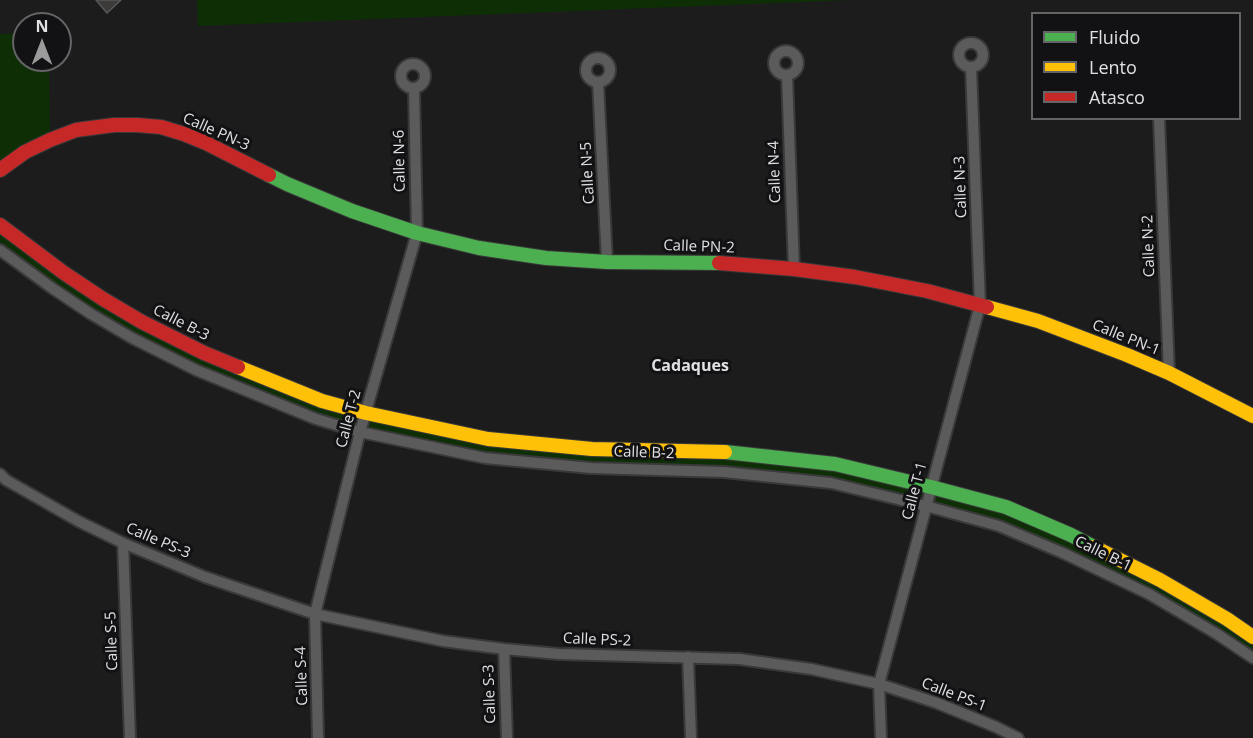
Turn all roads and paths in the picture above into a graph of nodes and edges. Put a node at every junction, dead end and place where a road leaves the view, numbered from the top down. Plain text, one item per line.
1 (971, 67) dead end
2 (787, 75) dead end
3 (598, 82) dead end
4 (414, 88) dead end
5 (1159, 120) edge
6 (0, 170) edge
7 (0, 225) edge
8 (417, 233) junction
9 (0, 250) edge
10 (607, 262) junction
11 (794, 269) junction
12 (980, 305) junction
13 (142, 321) junction
14 (132, 338) junction
15 (1168, 373) junction
16 (366, 413) junction
17 (1253, 416) edge
18 (360, 432) junction
19 (2, 478) edge
20 (932, 487) junction
21 (926, 506) junction
22 (123, 543) junction
23 (1160, 580) junction
24 (1149, 594) junction
25 (315, 614) junction
26 (1253, 637) edge
27 (504, 649) junction
28 (688, 657) junction
29 (1253, 658) edge
30 (879, 684) junction
31 (130, 738) edge
32 (318, 738) edge
33 (507, 738) edge
34 (691, 738) edge
35 (881, 738) edge
36 (1018, 738) edge

1 - 12 street, Calle N-3
2 - 11 street, Calle N-4
3 - 10 street, Calle N-5
4 - 8 street, Calle N-6
5 - 15 street, Calle N-2
6 - 8 street, Calle PN-3
7 - 13 street, Calle B-3
8 - 10 street, Calle PN-2
8 - 16 street, Calle T-2
9 - 14 street
10 - 11 street, Calle PN-2
11 - 12 street, Calle PN-2
12 - 15 street, Calle PN-1
12 - 20 street, Calle T-1
13 - 14 street
13 - 16 street, Calle B-3
14 - 18 street
15 - 17 street, Calle PN-1
16 - 18 street, Calle T-2
16 - 20 street, Calle B-2
18 - 21 street, Calle B-2
18 - 25 street, Calle T-2
19 - 22 street, Calle PS-3
20 - 21 street, Calle T-1
20 - 23 street, Calle B-1
21 - 24 street, Calle B-1
21 - 30 street, Calle T-1
22 - 25 street, Calle PS-3
22 - 31 street, Calle S-5
23 - 24 street
23 - 26 street, Calle B-1
24 - 29 street, Calle B-1
25 - 27 street, Calle PS-2
25 - 32 street, Calle S-4
27 - 28 street, Calle PS-2
27 - 33 street, Calle S-3
28 - 30 street, Calle PS-2
28 - 34 street
30 - 35 street, Calle T-1
30 - 36 street, Calle PS-1

